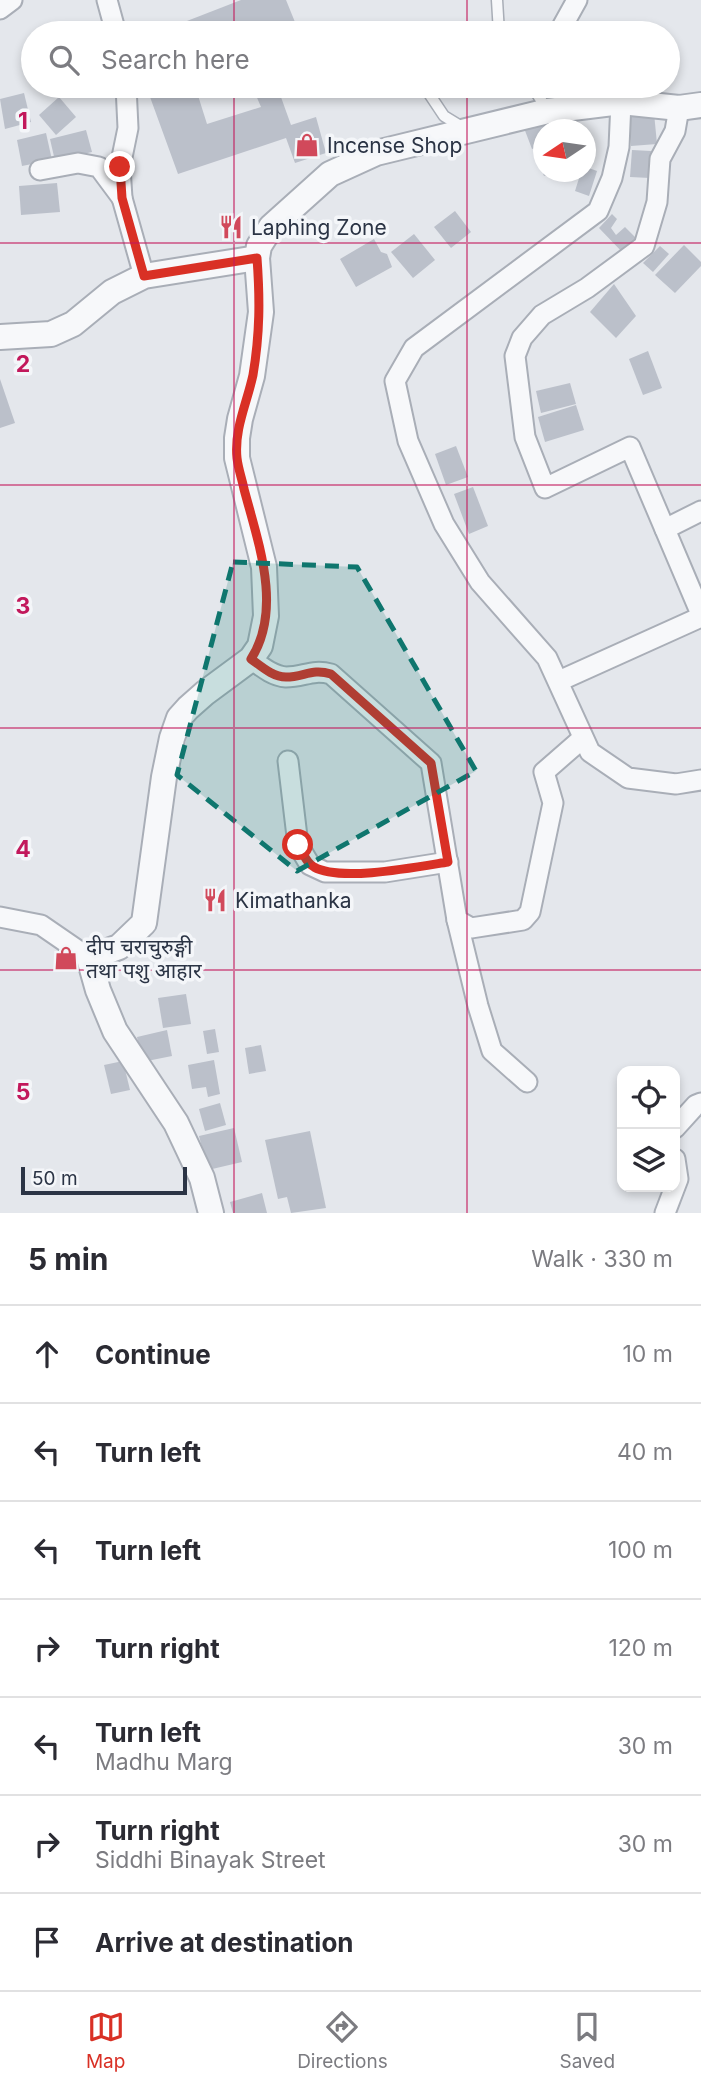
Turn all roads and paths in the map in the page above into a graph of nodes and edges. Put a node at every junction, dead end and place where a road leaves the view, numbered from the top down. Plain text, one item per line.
1 (12, 0) edge
2 (107, 0) edge
3 (497, 0) edge
4 (576, 0) edge
5 (0, 9) edge
6 (113, 21) edge
7 (498, 21) edge
8 (565, 21) edge
9 (127, 98) edge
10 (432, 98) edge
11 (540, 98) edge
12 (578, 98) edge
13 (596, 98) edge
14 (621, 102) junction
15 (690, 107) edge
16 (548, 111) junction
17 (468, 131) junction
18 (40, 170) dead end
19 (122, 198) junction
20 (257, 258) junction
21 (144, 276) junction
22 (0, 337) edge
23 (701, 512) edge
24 (665, 528) junction
25 (701, 615) edge
26 (251, 659) junction
27 (559, 681) junction
28 (583, 738) junction
29 (288, 761) dead end
30 (701, 780) edge
31 (448, 862) junction
32 (0, 917) edge
33 (457, 920) junction
34 (89, 958) junction
35 (527, 1082) dead end
36 (701, 1103) edge
37 (680, 1123) edge
38 (673, 1192) edge
39 (211, 1213) edge
40 (665, 1213) edge

1 - 5 street
2 - 6 street
3 - 7 lane
4 - 8 street
9 - 19 street
10 - 17 lane
11 - 16 lane
12 - 16 street
13 - 14 street
14 - 15 street
14 - 27 street
15 - 24 street
16 - 17 street
17 - 20 street
18 - 19 street
19 - 21 street
20 - 21 street
20 - 26 street
21 - 22 street
23 - 24 street
24 - 25 street
25 - 27 street
26 - 31 street
26 - 34 street
27 - 28 street
28 - 30 street
28 - 33 street
29 - 31 street
31 - 33 street
32 - 34 street
33 - 35 street
34 - 39 street
36 - 37 street
38 - 40 street

